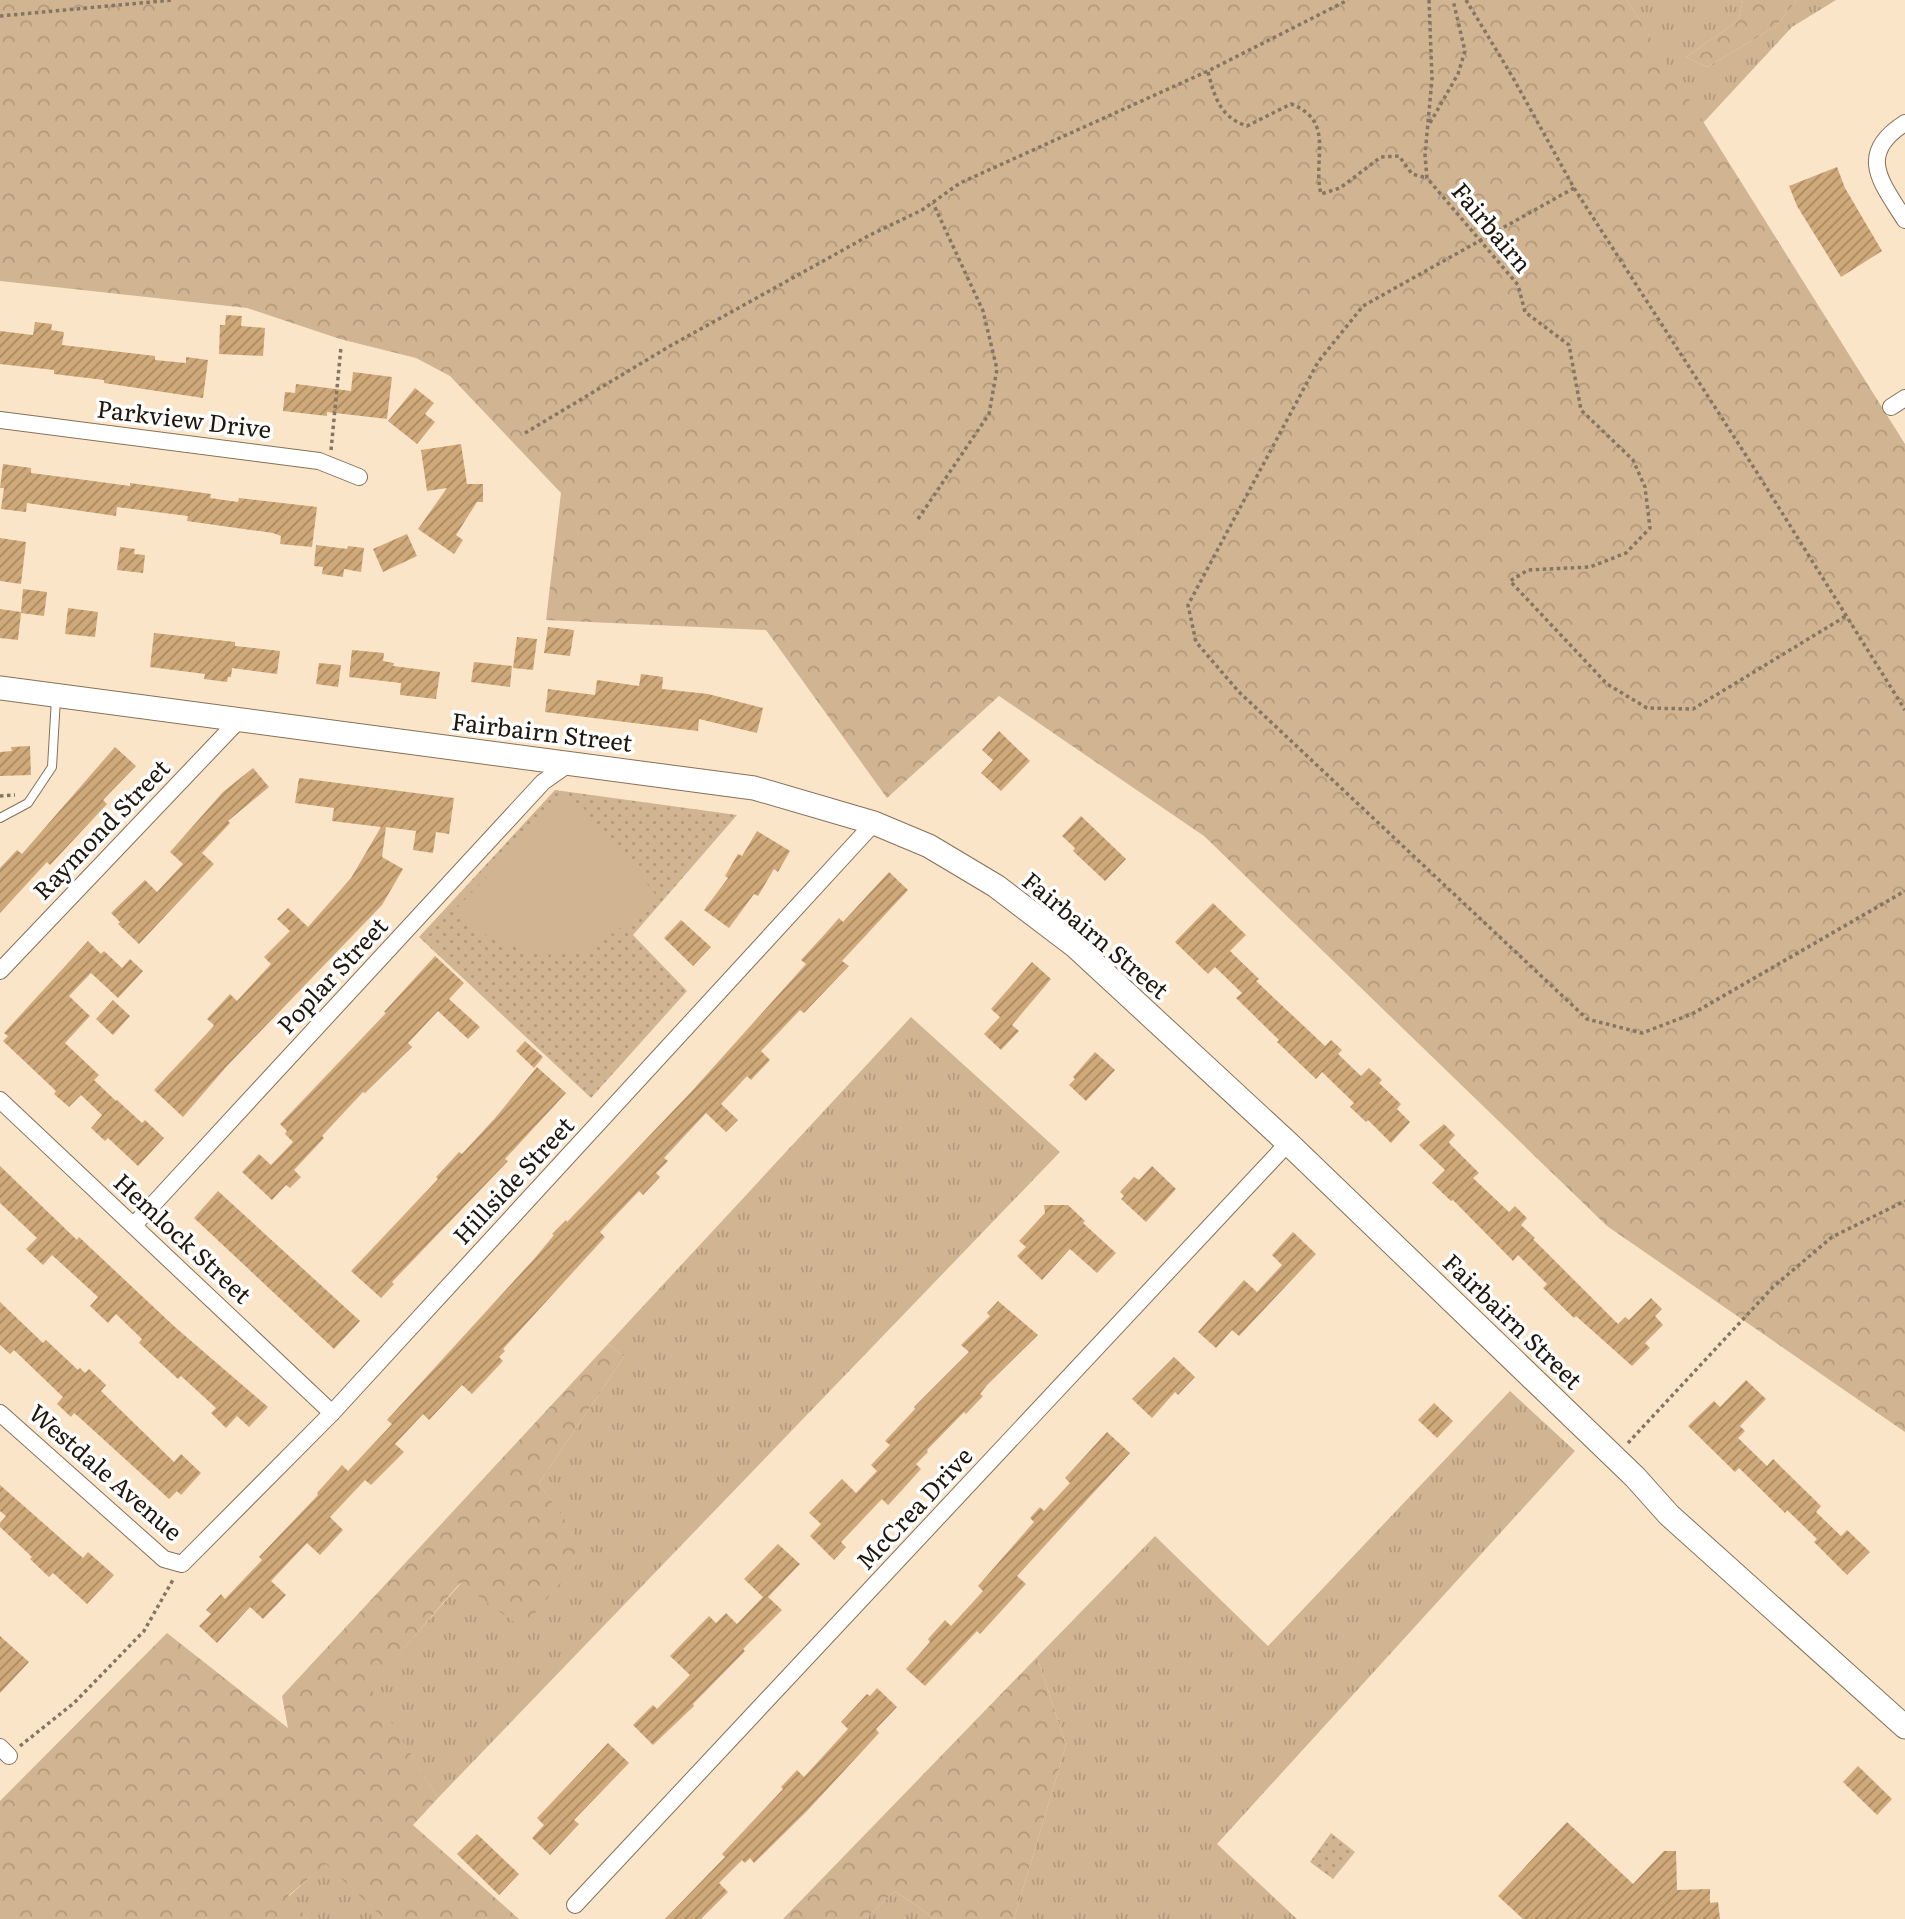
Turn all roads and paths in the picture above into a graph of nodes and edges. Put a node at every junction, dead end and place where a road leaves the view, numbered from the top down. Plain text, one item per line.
1 (173, 0) edge
2 (1348, 0) edge
3 (1429, 0) edge
4 (1453, 0) edge
5 (1466, 0) edge
6 (0, 16) edge
7 (1208, 71) junction
8 (1905, 123) edge
9 (1427, 128) junction
10 (1427, 178) junction
11 (1574, 188) junction
12 (933, 203) junction
13 (1905, 220) edge
14 (1479, 241) junction
15 (341, 347) dead end
16 (1905, 398) edge
17 (1891, 407) dead end
18 (0, 419) edge
19 (525, 433) dead end
20 (329, 464) junction
21 (359, 477) dead end
22 (918, 519) dead end
23 (1846, 616) junction
24 (0, 688) edge
25 (56, 695) junction
26 (1905, 710) edge
27 (238, 721) junction
28 (570, 764) junction
29 (24, 794) dead end
30 (0, 796) edge
31 (0, 818) edge
32 (874, 823) junction
33 (1905, 891) edge
34 (0, 971) edge
35 (0, 1100) edge
36 (1288, 1143) junction
37 (1905, 1201) edge
38 (134, 1225) junction
39 (0, 1413) edge
40 (332, 1413) junction
41 (1615, 1457) junction
42 (182, 1564) junction
43 (1905, 1727) edge
44 (4, 1751) edge
45 (575, 1905) dead end

1 - 6 path
2 - 7 path
3 - 9 path, Fairbairn
4 - 9 path
5 - 11 path
7 - 10 path
7 - 12 path
8 - 13 street
9 - 10 path, Fairbairn
10 - 14 path, Fairbairn
11 - 14 path
11 - 23 path
12 - 19 path
12 - 22 path
14 - 23 path, Fairbairn
14 - 33 path
15 - 20 path
16 - 17 street
18 - 20 street, Parkview Drive
20 - 21 street, Parkview Drive
23 - 26 path
24 - 25 main road, Fairbairn Street
25 - 27 main road, Fairbairn Street
25 - 31 lane
27 - 28 main road, Fairbairn Street
27 - 34 street, Raymond Street
28 - 32 main road, Fairbairn Street
28 - 38 street, Poplar Street
29 - 30 path
32 - 36 main road, Fairbairn Street
32 - 40 street, Hillside Street
35 - 38 street, Hemlock Street
36 - 41 main road, Fairbairn Street
36 - 45 street, McCrea Drive
37 - 41 path
38 - 40 street, Hemlock Street
39 - 42 street, Westdale Avenue
40 - 42 street, Hillside Street
41 - 43 main road, Fairbairn Street
42 - 44 path

